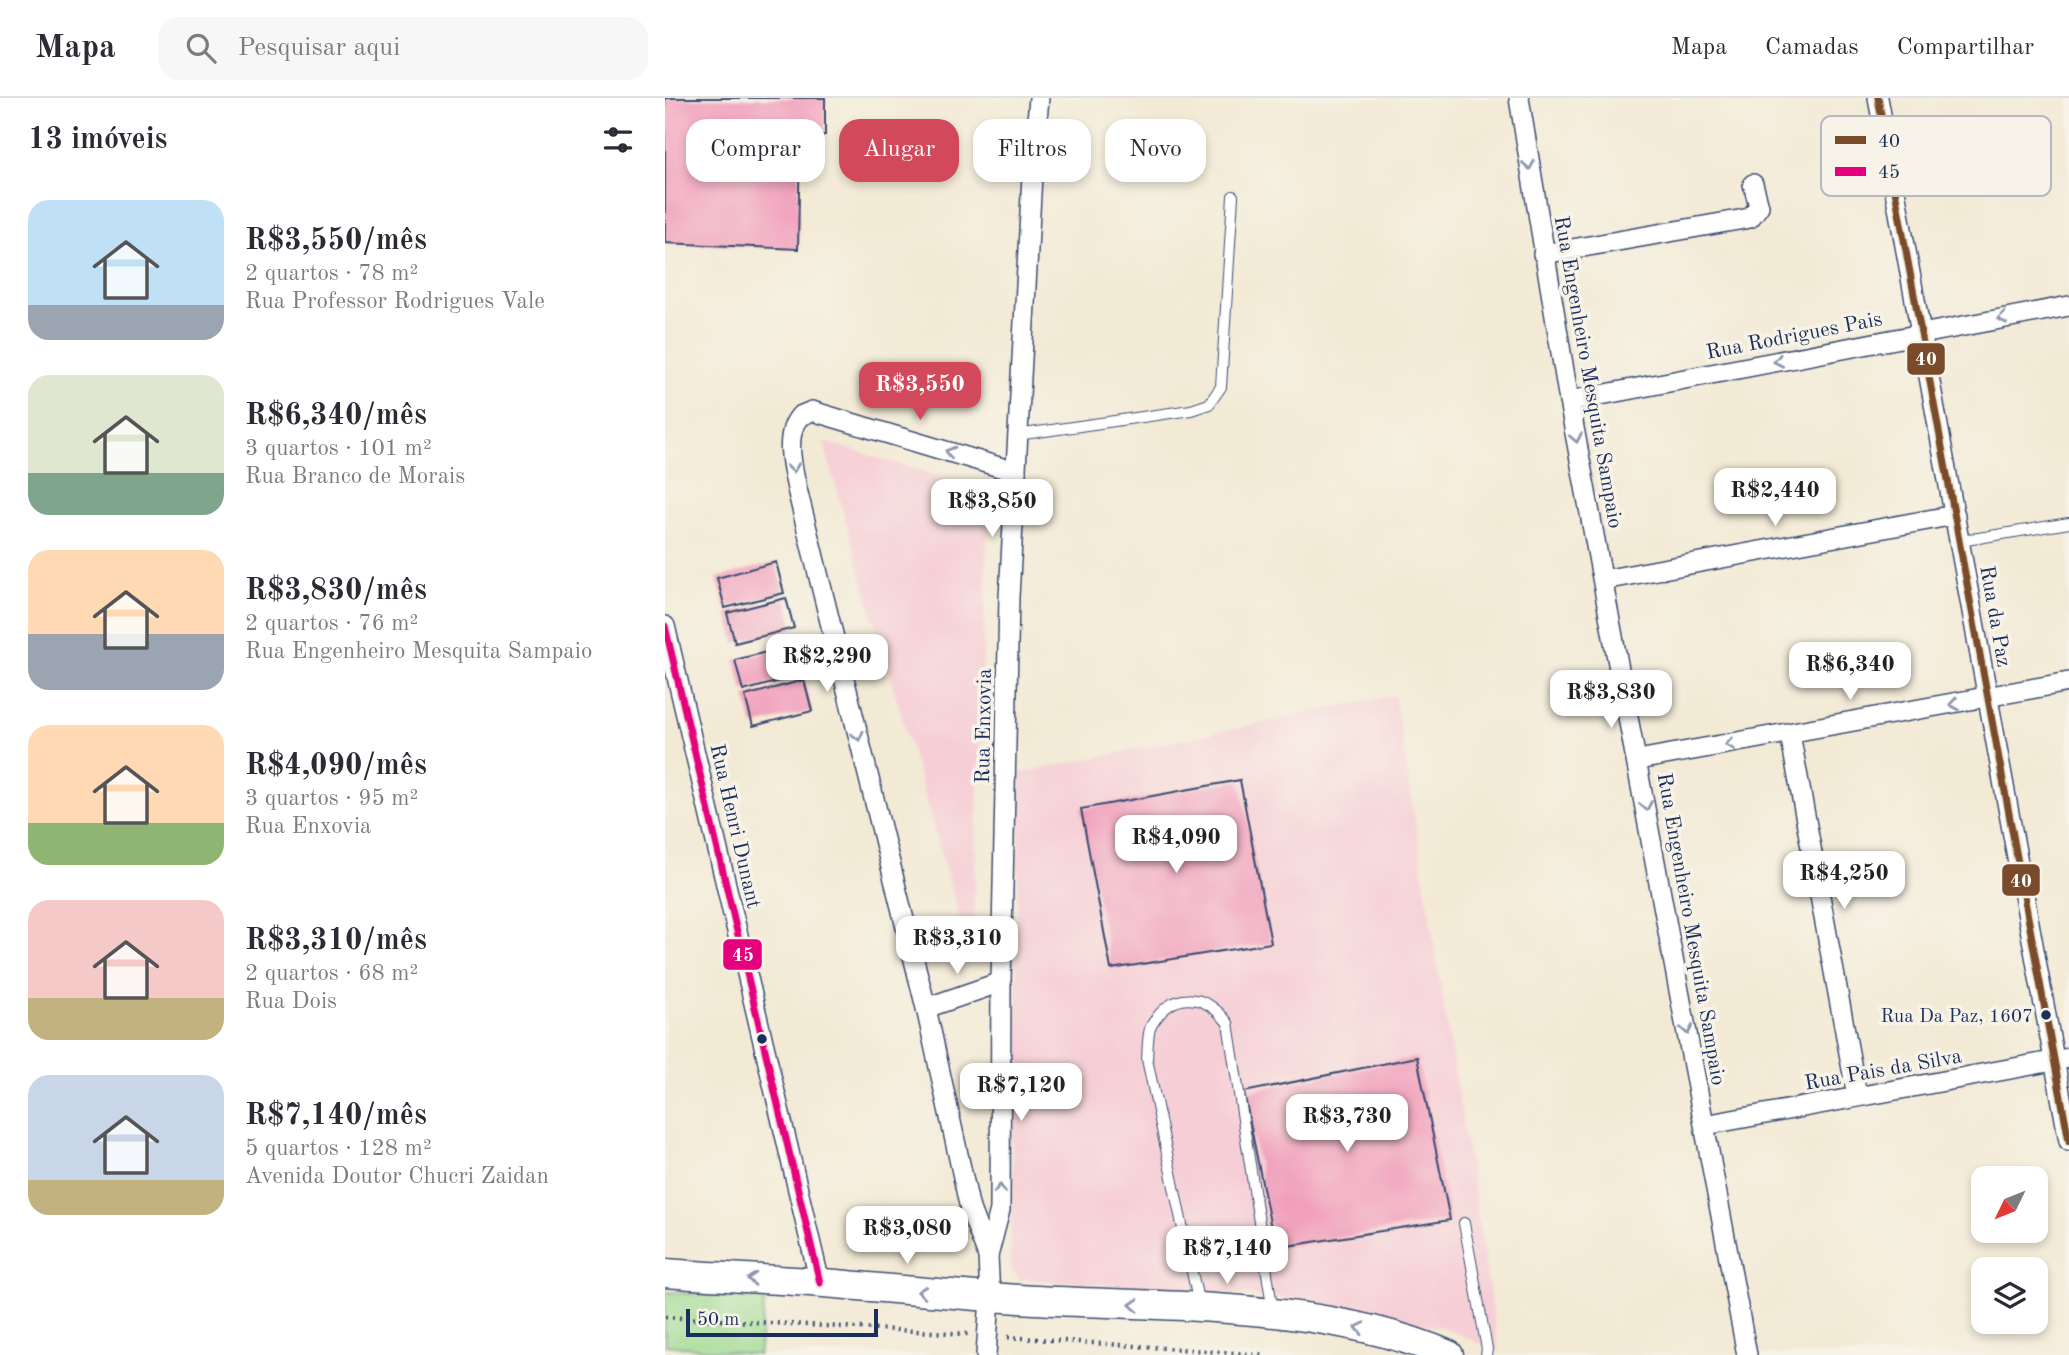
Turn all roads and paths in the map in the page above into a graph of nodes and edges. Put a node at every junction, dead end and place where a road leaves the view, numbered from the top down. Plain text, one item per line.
1 (1039, 98) edge
2 (1518, 98) edge
3 (1878, 98) edge
4 (1881, 116) edge
5 (1753, 184) dead end
6 (1233, 196) dead end
7 (1896, 196) edge
8 (1543, 254) junction
9 (2069, 306) edge
10 (1922, 333) junction
11 (1569, 401) junction
12 (1017, 435) junction
13 (1016, 472) junction
14 (1955, 515) junction
15 (2069, 523) edge
16 (1960, 541) junction
17 (1603, 580) junction
18 (665, 626) edge
19 (2069, 682) edge
20 (1988, 697) junction
21 (1790, 734) junction
22 (1638, 760) junction
23 (1001, 982) junction
24 (926, 1008) junction
25 (2061, 1060) edge
26 (1857, 1096) junction
27 (1705, 1125) junction
28 (2069, 1141) edge
29 (1464, 1223) dead end
30 (988, 1256) junction
31 (665, 1273) edge
32 (821, 1283) junction
33 (989, 1298) junction
34 (1200, 1309) junction
35 (1273, 1314) junction
36 (986, 1355) edge
37 (1449, 1355) edge
38 (1486, 1355) edge
39 (1747, 1355) edge

1 - 12 street, Rua Enxovia
2 -> 8 street, Rua Engenheiro Mesquita Sampaio
3 - 4 street, Rua da Paz
5 - 8 street
6 - 12 lane
7 - 10 street, Rua da Paz
8 - 11 street, Rua Engenheiro Mesquita Sampaio
9 -> 10 street, Rua Rodrigues Pais
10 -> 11 street, Rua Rodrigues Pais
10 - 14 street, Rua da Paz
11 -> 17 street, Rua Engenheiro Mesquita Sampaio
12 - 13 street, Rua Enxovia
13 - 23 street, Rua Enxovia
13 -> 24 street
14 - 16 street, Rua da Paz
14 - 17 street
15 - 16 lane
16 - 20 street, Rua da Paz
17 - 22 street, Rua Engenheiro Mesquita Sampaio
18 - 32 street, Rua Henri Dunant
19 - 20 street
20 -> 21 street
20 - 25 street, Rua da Paz
21 -> 22 street
21 - 26 street
22 -> 27 street, Rua Engenheiro Mesquita Sampaio
23 - 24 street
30 -> 23 street, Rua Enxovia
24 - 30 street
25 - 26 street, Rua Pais da Silva
25 - 28 street, Rua da Paz
26 - 27 street, Rua Pais da Silva
27 - 39 street, Rua Engenheiro Mesquita Sampaio
29 - 38 lane
30 - 33 street, Rua Enxovia
32 -> 31 main road
33 -> 32 main road
34 -> 33 main road
33 - 36 street, Rua Enxovia
34 - 35 main road
34 - 35 lane
37 -> 35 main road

